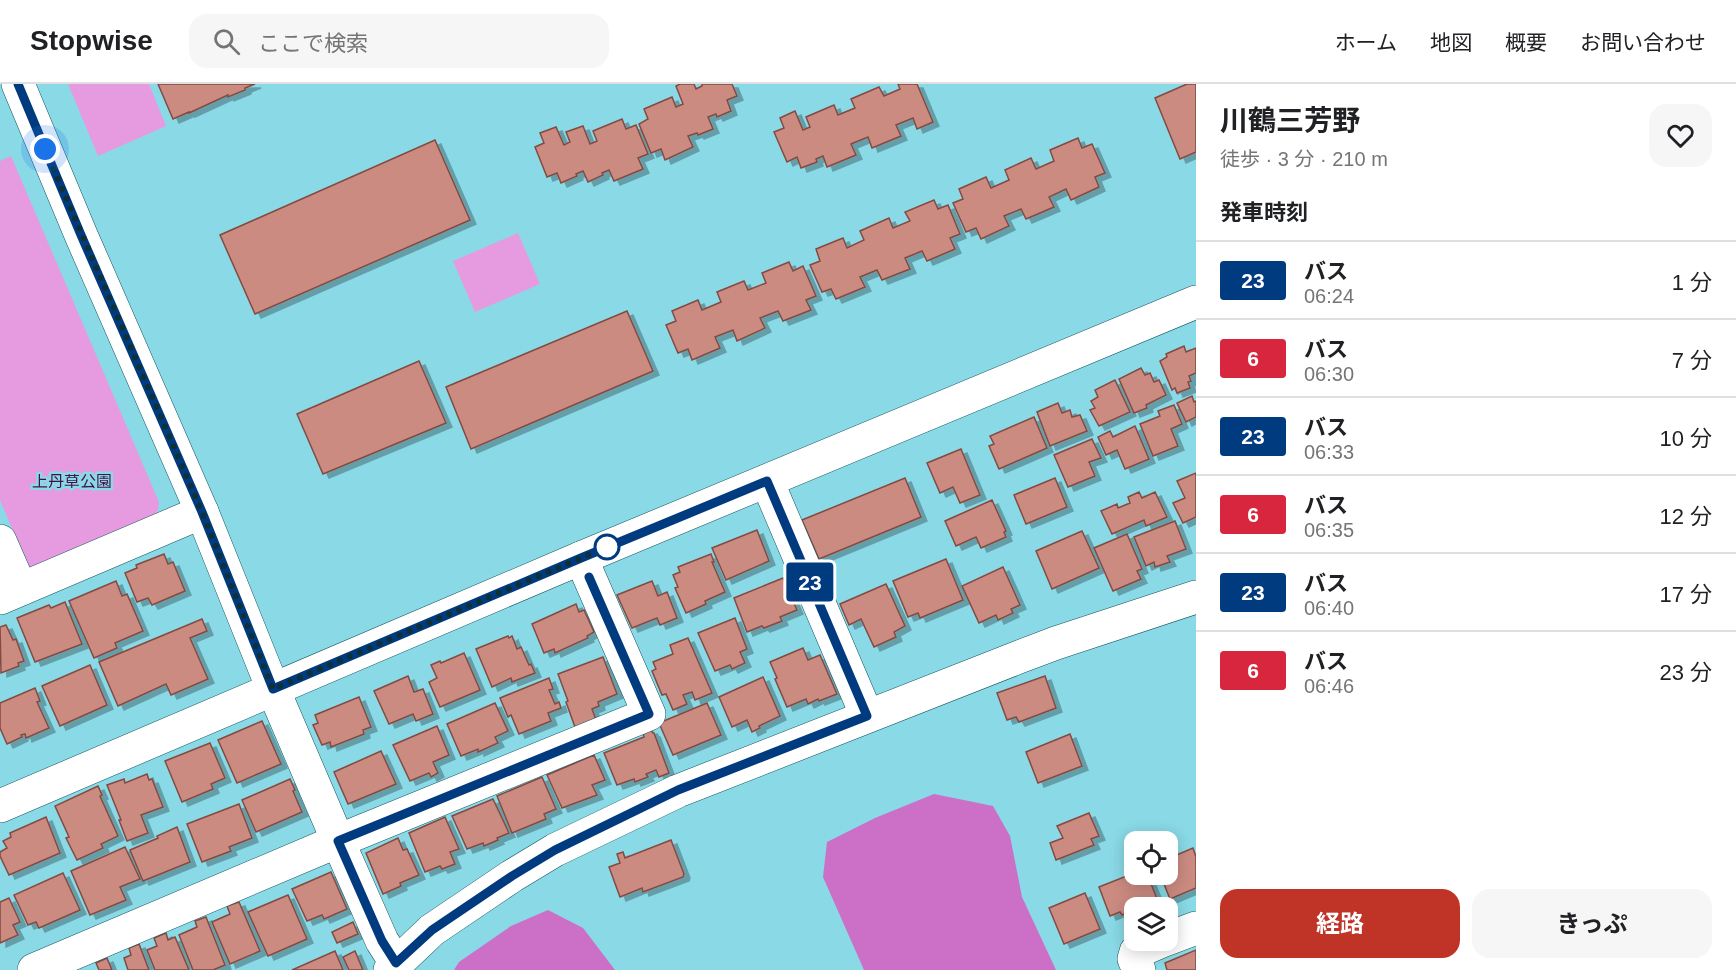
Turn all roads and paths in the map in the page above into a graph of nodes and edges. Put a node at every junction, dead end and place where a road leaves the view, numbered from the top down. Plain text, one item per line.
1 (18, 84) edge
2 (1196, 302) edge
3 (767, 481) junction
4 (202, 512) junction
5 (0, 541) edge
6 (581, 558) junction
7 (11, 594) edge
8 (1196, 597) edge
9 (273, 689) junction
10 (867, 716) junction
11 (0, 806) edge
12 (338, 841) junction
13 (1196, 928) edge
14 (1178, 935) edge
15 (1138, 951) edge
16 (393, 967) edge
17 (34, 970) edge
18 (1139, 970) edge

1 - 4 street
2 - 3 street
3 - 6 street
3 - 10 street
4 - 7 street
4 - 9 street
5 - 7 street
6 - 9 street
6 - 12 street
8 - 10 street
9 - 11 street
9 - 12 street
10 - 16 street
12 - 16 street
12 - 17 street
13 - 14 street
15 - 18 street

